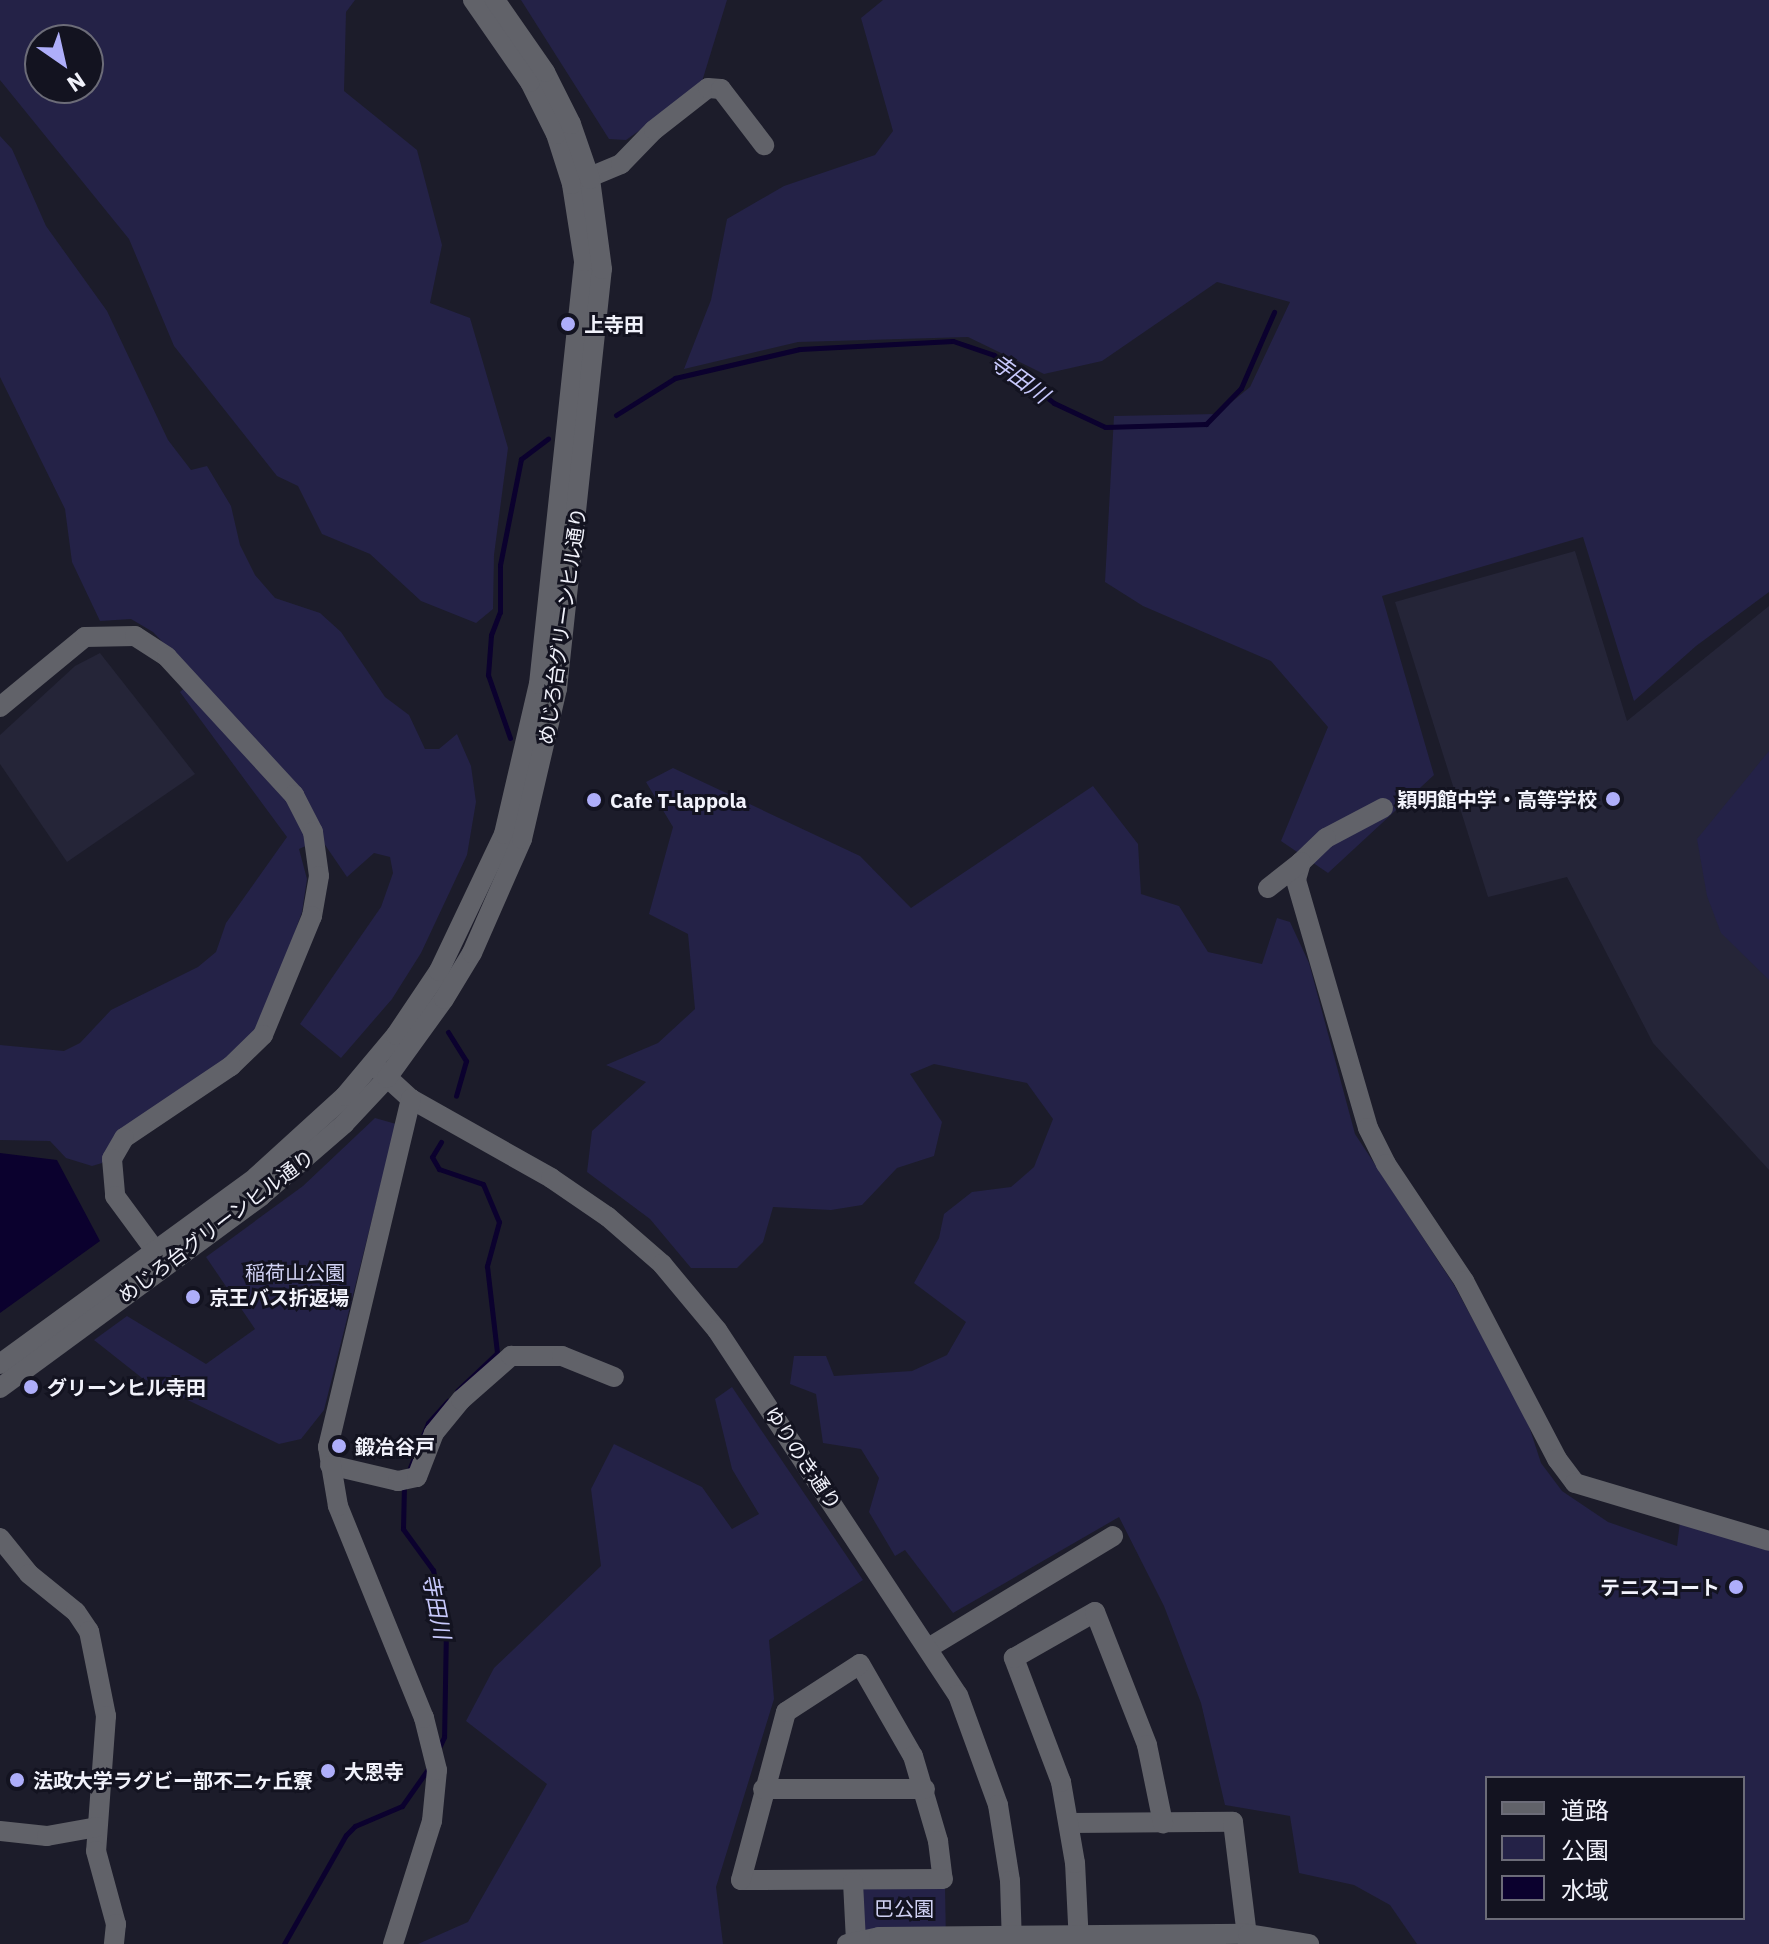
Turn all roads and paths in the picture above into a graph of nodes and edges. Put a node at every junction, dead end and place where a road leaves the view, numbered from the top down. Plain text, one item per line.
1 (473, 0) edge
2 (495, 0) edge
3 (764, 145) dead end
4 (581, 182) junction
5 (0, 707) edge
6 (1383, 808) dead end
7 (1301, 862) junction
8 (1268, 888) dead end
9 (380, 1071) junction
10 (411, 1099) junction
11 (161, 1258) junction
12 (0, 1364) edge
13 (614, 1377) dead end
14 (0, 1388) edge
15 (330, 1465) junction
16 (1113, 1536) dead end
17 (0, 1538) edge
18 (1769, 1541) edge
19 (930, 1647) junction
20 (763, 1789) junction
21 (925, 1789) junction
22 (1070, 1823) junction
23 (1163, 1823) junction
24 (97, 1827) junction
25 (0, 1831) edge
26 (853, 1882) junction
27 (1248, 1939) edge
28 (946, 1940) edge
29 (1012, 1940) edge
30 (1079, 1940) edge
31 (851, 1942) edge
32 (114, 1944) edge
33 (393, 1944) edge
34 (1309, 1944) edge

1 - 4 street, めじろ台グリーンヒル通り
2 - 4 street, めじろ台グリーンヒル通り
3 - 4 street
4 - 9 street, めじろ台グリーンヒル通り
5 - 11 street
6 - 7 street
7 - 8 street
7 - 18 street
9 - 10 street, ゆりのき通り
9 - 11 street, めじろ台グリーンヒル通り
10 - 15 street
10 - 19 street, ゆりのき通り
11 - 12 street, めじろ台グリーンヒル通り
11 - 14 street, めじろ台グリーンヒル通り
13 - 15 street
15 - 33 street
16 - 19 street
17 - 24 street
19 - 29 street, ゆりのき通り
20 - 21 street
20 - 21 street
20 - 26 street
21 - 26 street
22 - 23 street
22 - 23 street
22 - 30 street
23 - 27 street
24 - 25 street
24 - 32 street
26 - 31 street
27 - 30 street
27 - 34 street
28 - 29 street
28 - 31 street
29 - 30 street

